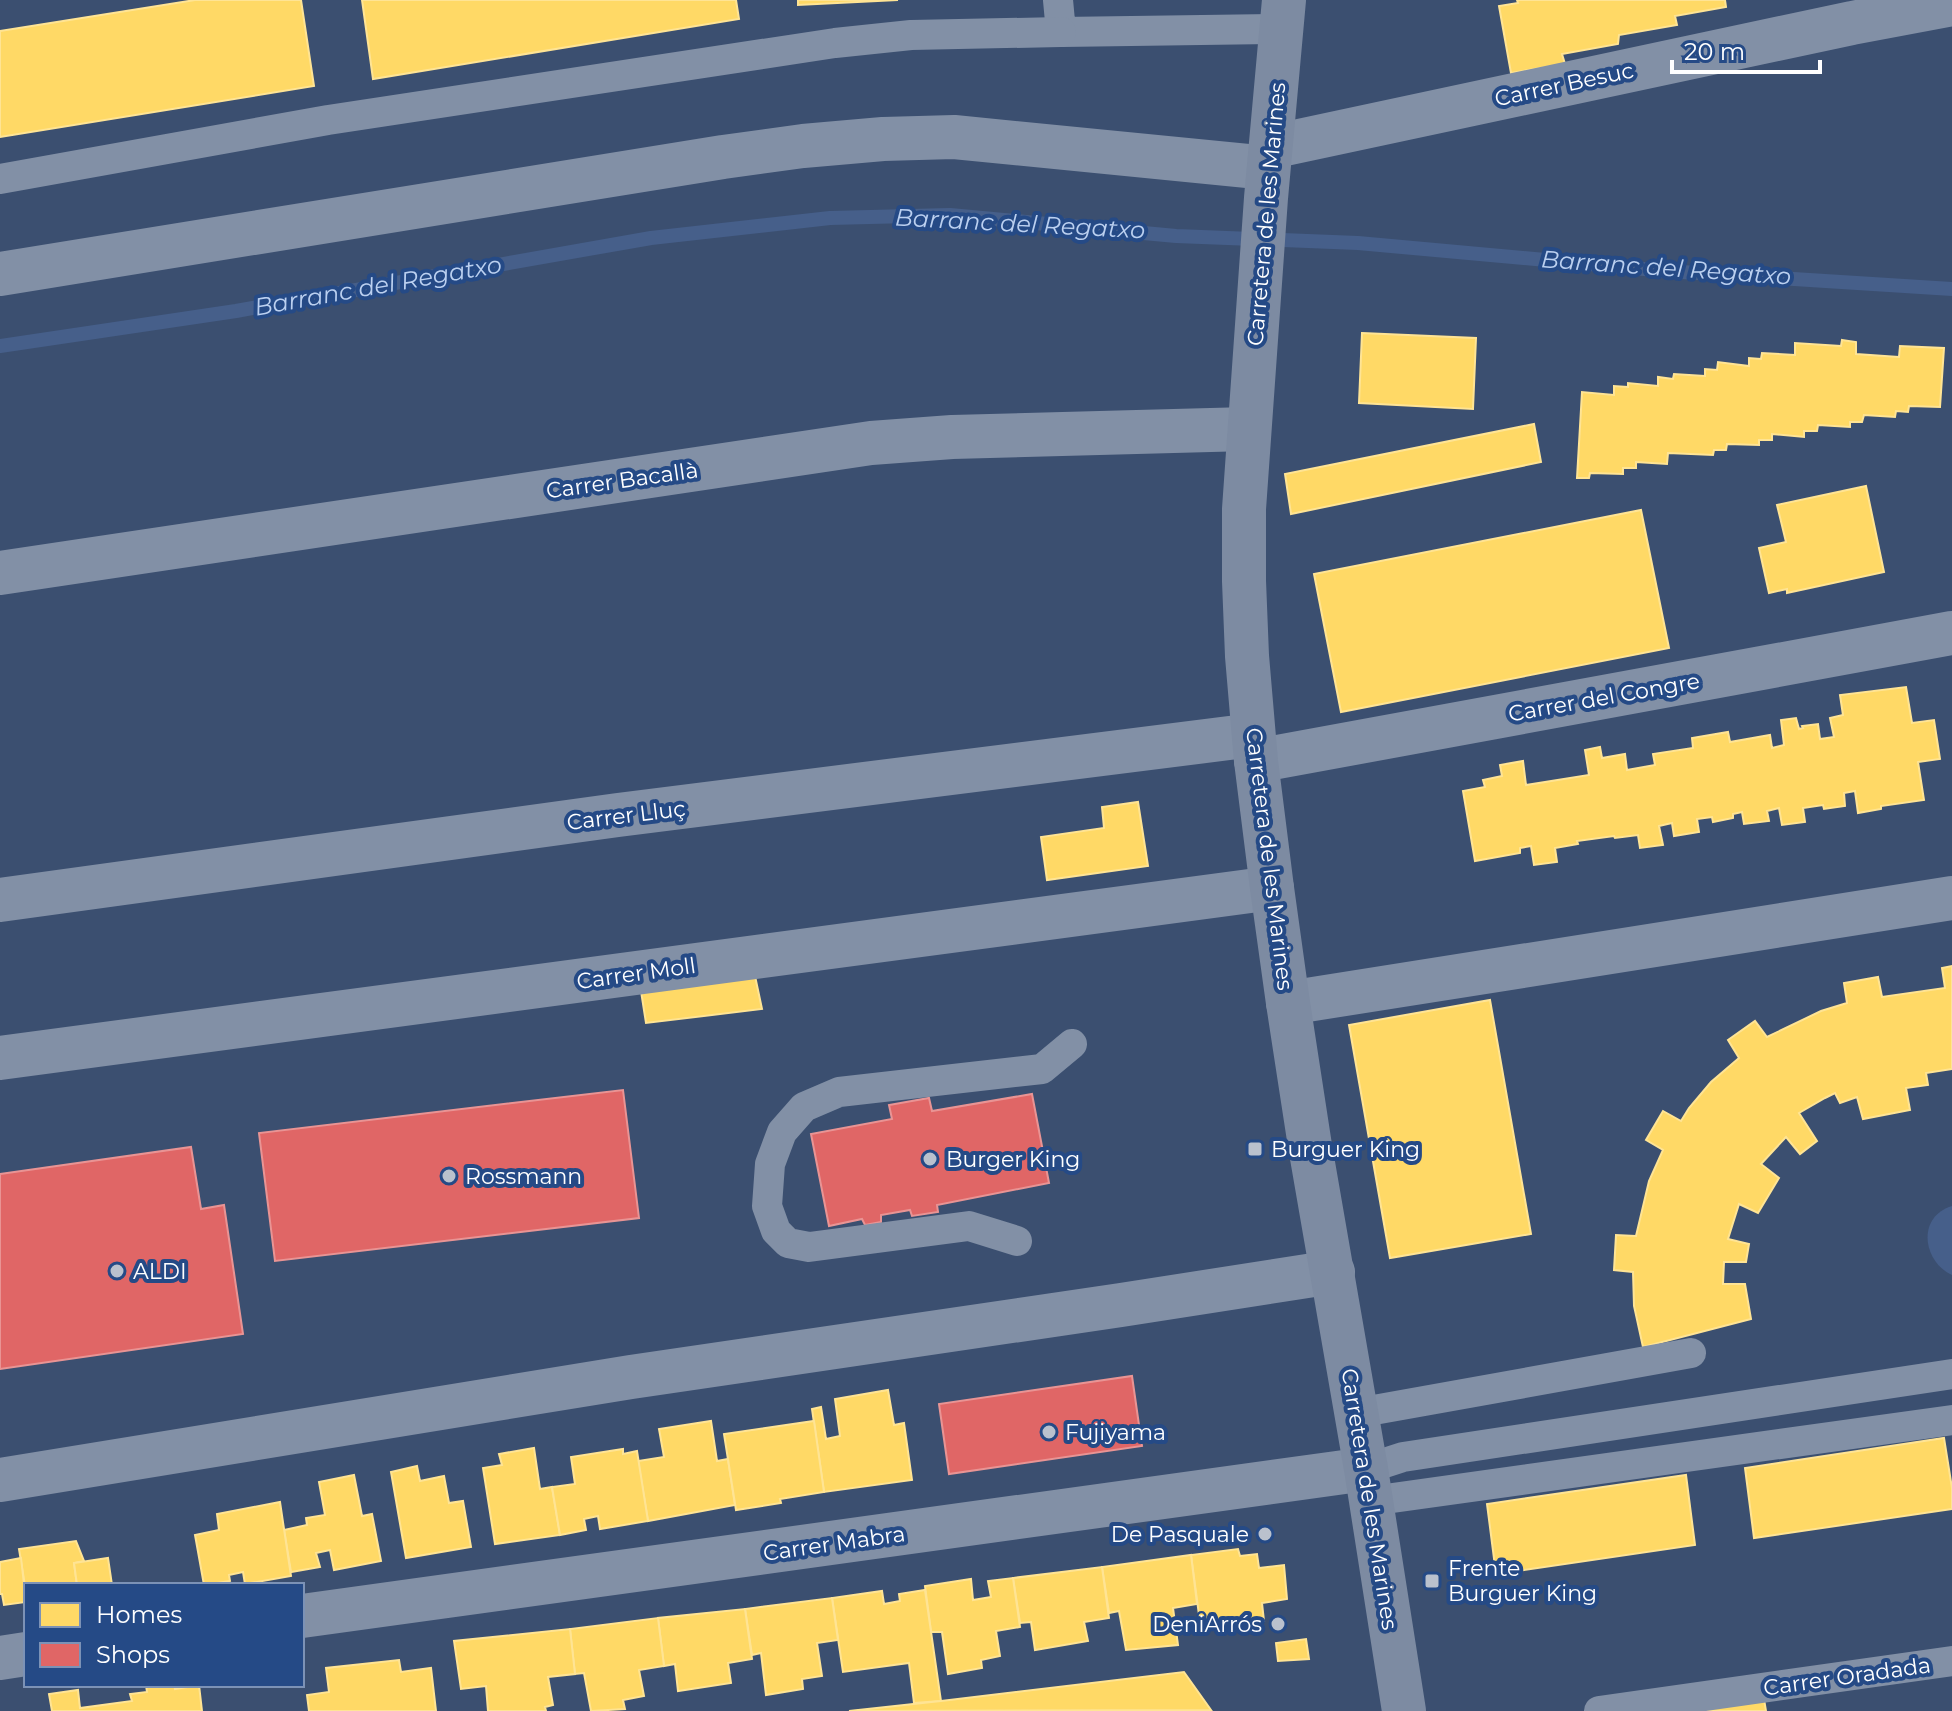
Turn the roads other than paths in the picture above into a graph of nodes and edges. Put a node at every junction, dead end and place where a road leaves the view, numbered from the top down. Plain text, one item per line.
1 (1058, 0) edge
2 (1952, 4) edge
3 (1282, 14) edge
4 (1061, 32) junction
5 (1268, 171) junction
6 (0, 179) edge
7 (0, 274) edge
8 (1248, 429) junction
9 (0, 573) edge
10 (1952, 633) edge
11 (1255, 748) junction
12 (1272, 888) junction
13 (1952, 898) edge
14 (0, 900) edge
15 (1288, 1003) junction
16 (1072, 1044) dead end
17 (0, 1058) edge
18 (1017, 1241) dead end
19 (1333, 1272) junction
20 (1691, 1353) dead end
21 (1952, 1374) edge
22 (1357, 1413) junction
23 (1952, 1420) edge
24 (0, 1480) edge
25 (1369, 1485) junction
26 (304, 1616) edge
27 (24, 1654) edge
28 (0, 1658) edge
29 (1952, 1661) edge
30 (1404, 1711) edge
31 (1599, 1711) edge

1 - 4 lane
2 - 5 street, Carrer Besuc
3 - 4 lane
3 - 5 main road, Carretera de les Marines
4 - 6 lane
5 - 7 street, Carrer Besuc
5 - 8 main road, Carretera de les Marines
8 - 9 street, Carrer Bacallà
8 - 11 main road, Carretera de les Marines
10 - 11 street, Carrer del Congre
11 - 12 main road, Carretera de les Marines
11 - 14 street, Carrer Lluç
12 - 15 main road, Carretera de les Marines
12 - 17 street, Carrer Moll
13 - 15 street
15 - 19 main road, Carretera de les Marines
16 - 18 lane
19 - 22 main road, Carretera de les Marines
19 - 24 street
20 - 22 lane
21 - 25 lane
22 - 25 main road, Carretera de les Marines
23 - 25 lane
25 - 26 street, Carrer Mabra
25 - 30 main road, Carretera de les Marines
27 - 28 street
29 - 31 lane, Carrer Oradada

